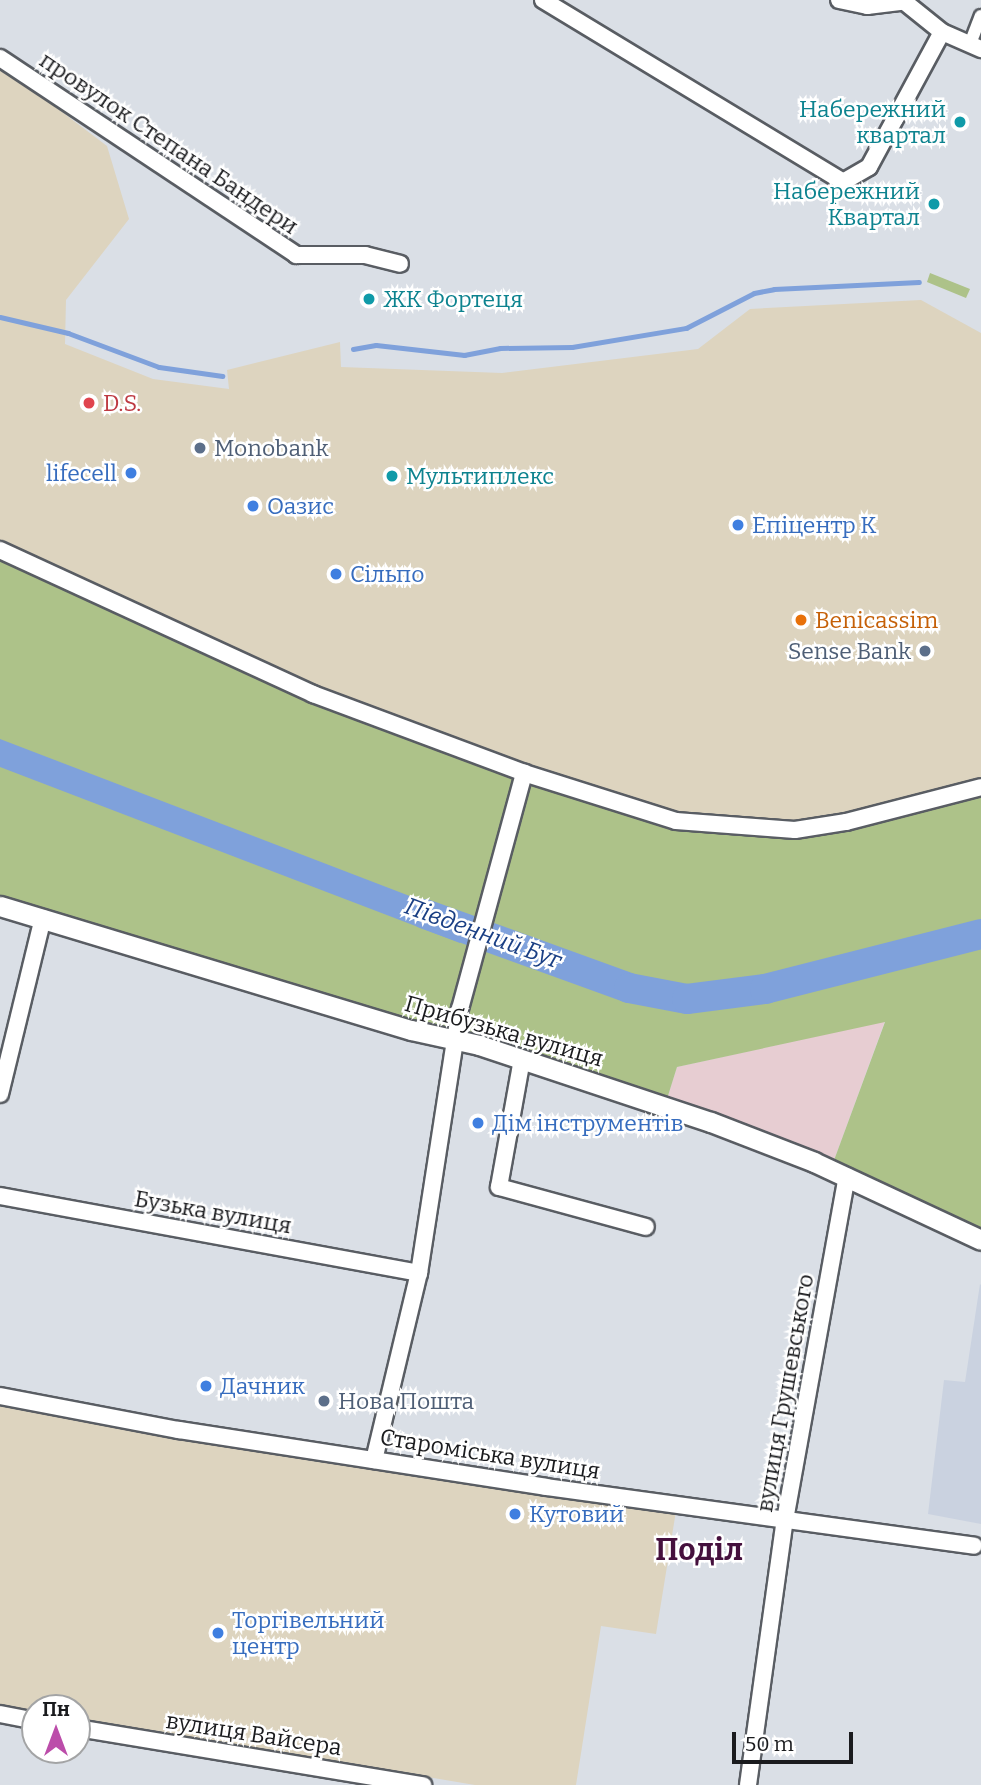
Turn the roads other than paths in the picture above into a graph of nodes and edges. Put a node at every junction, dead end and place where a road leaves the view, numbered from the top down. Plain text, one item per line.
1 (543, 0) edge
2 (839, 0) edge
3 (902, 1) edge
4 (981, 16) edge
5 (942, 32) junction
6 (976, 47) edge
7 (0, 58) edge
8 (400, 264) dead end
9 (0, 550) edge
10 (524, 773) junction
11 (981, 788) edge
12 (0, 906) edge
13 (43, 918) junction
14 (454, 1040) junction
15 (522, 1059) junction
16 (0, 1094) edge
17 (846, 1177) junction
18 (0, 1196) edge
19 (646, 1227) dead end
20 (981, 1240) edge
21 (419, 1273) junction
22 (0, 1396) edge
23 (374, 1460) junction
24 (785, 1520) junction
25 (974, 1546) dead end
26 (0, 1714) edge
27 (21, 1718) edge
28 (91, 1730) edge
29 (321, 1768) junction
30 (318, 1785) edge
31 (423, 1785) edge
32 (748, 1785) edge

1 - 5 street
2 - 3 street
3 - 5 street
4 - 6 street
5 - 6 street
7 - 8 street, провулок Степана Бандери
9 - 10 street
10 - 11 street
10 - 14 street
12 - 13 street, Прибузька вулиця
13 - 14 street, Прибузька вулиця
13 - 16 street
14 - 15 street, Прибузька вулиця
14 - 21 street
15 - 17 street, Прибузька вулиця
15 - 19 street
17 - 20 street, Прибузька вулиця
17 - 24 street, вулиця Грушевського
18 - 21 street, Бузька вулиця
21 - 23 street
22 - 23 street, Староміська вулиця
23 - 24 street, Староміська вулиця
24 - 25 street, Староміська вулиця
24 - 32 street, вулиця Грушевського
26 - 27 street
28 - 29 street, вулиця Вайсера
29 - 30 street
29 - 31 street, вулиця Вайсера

